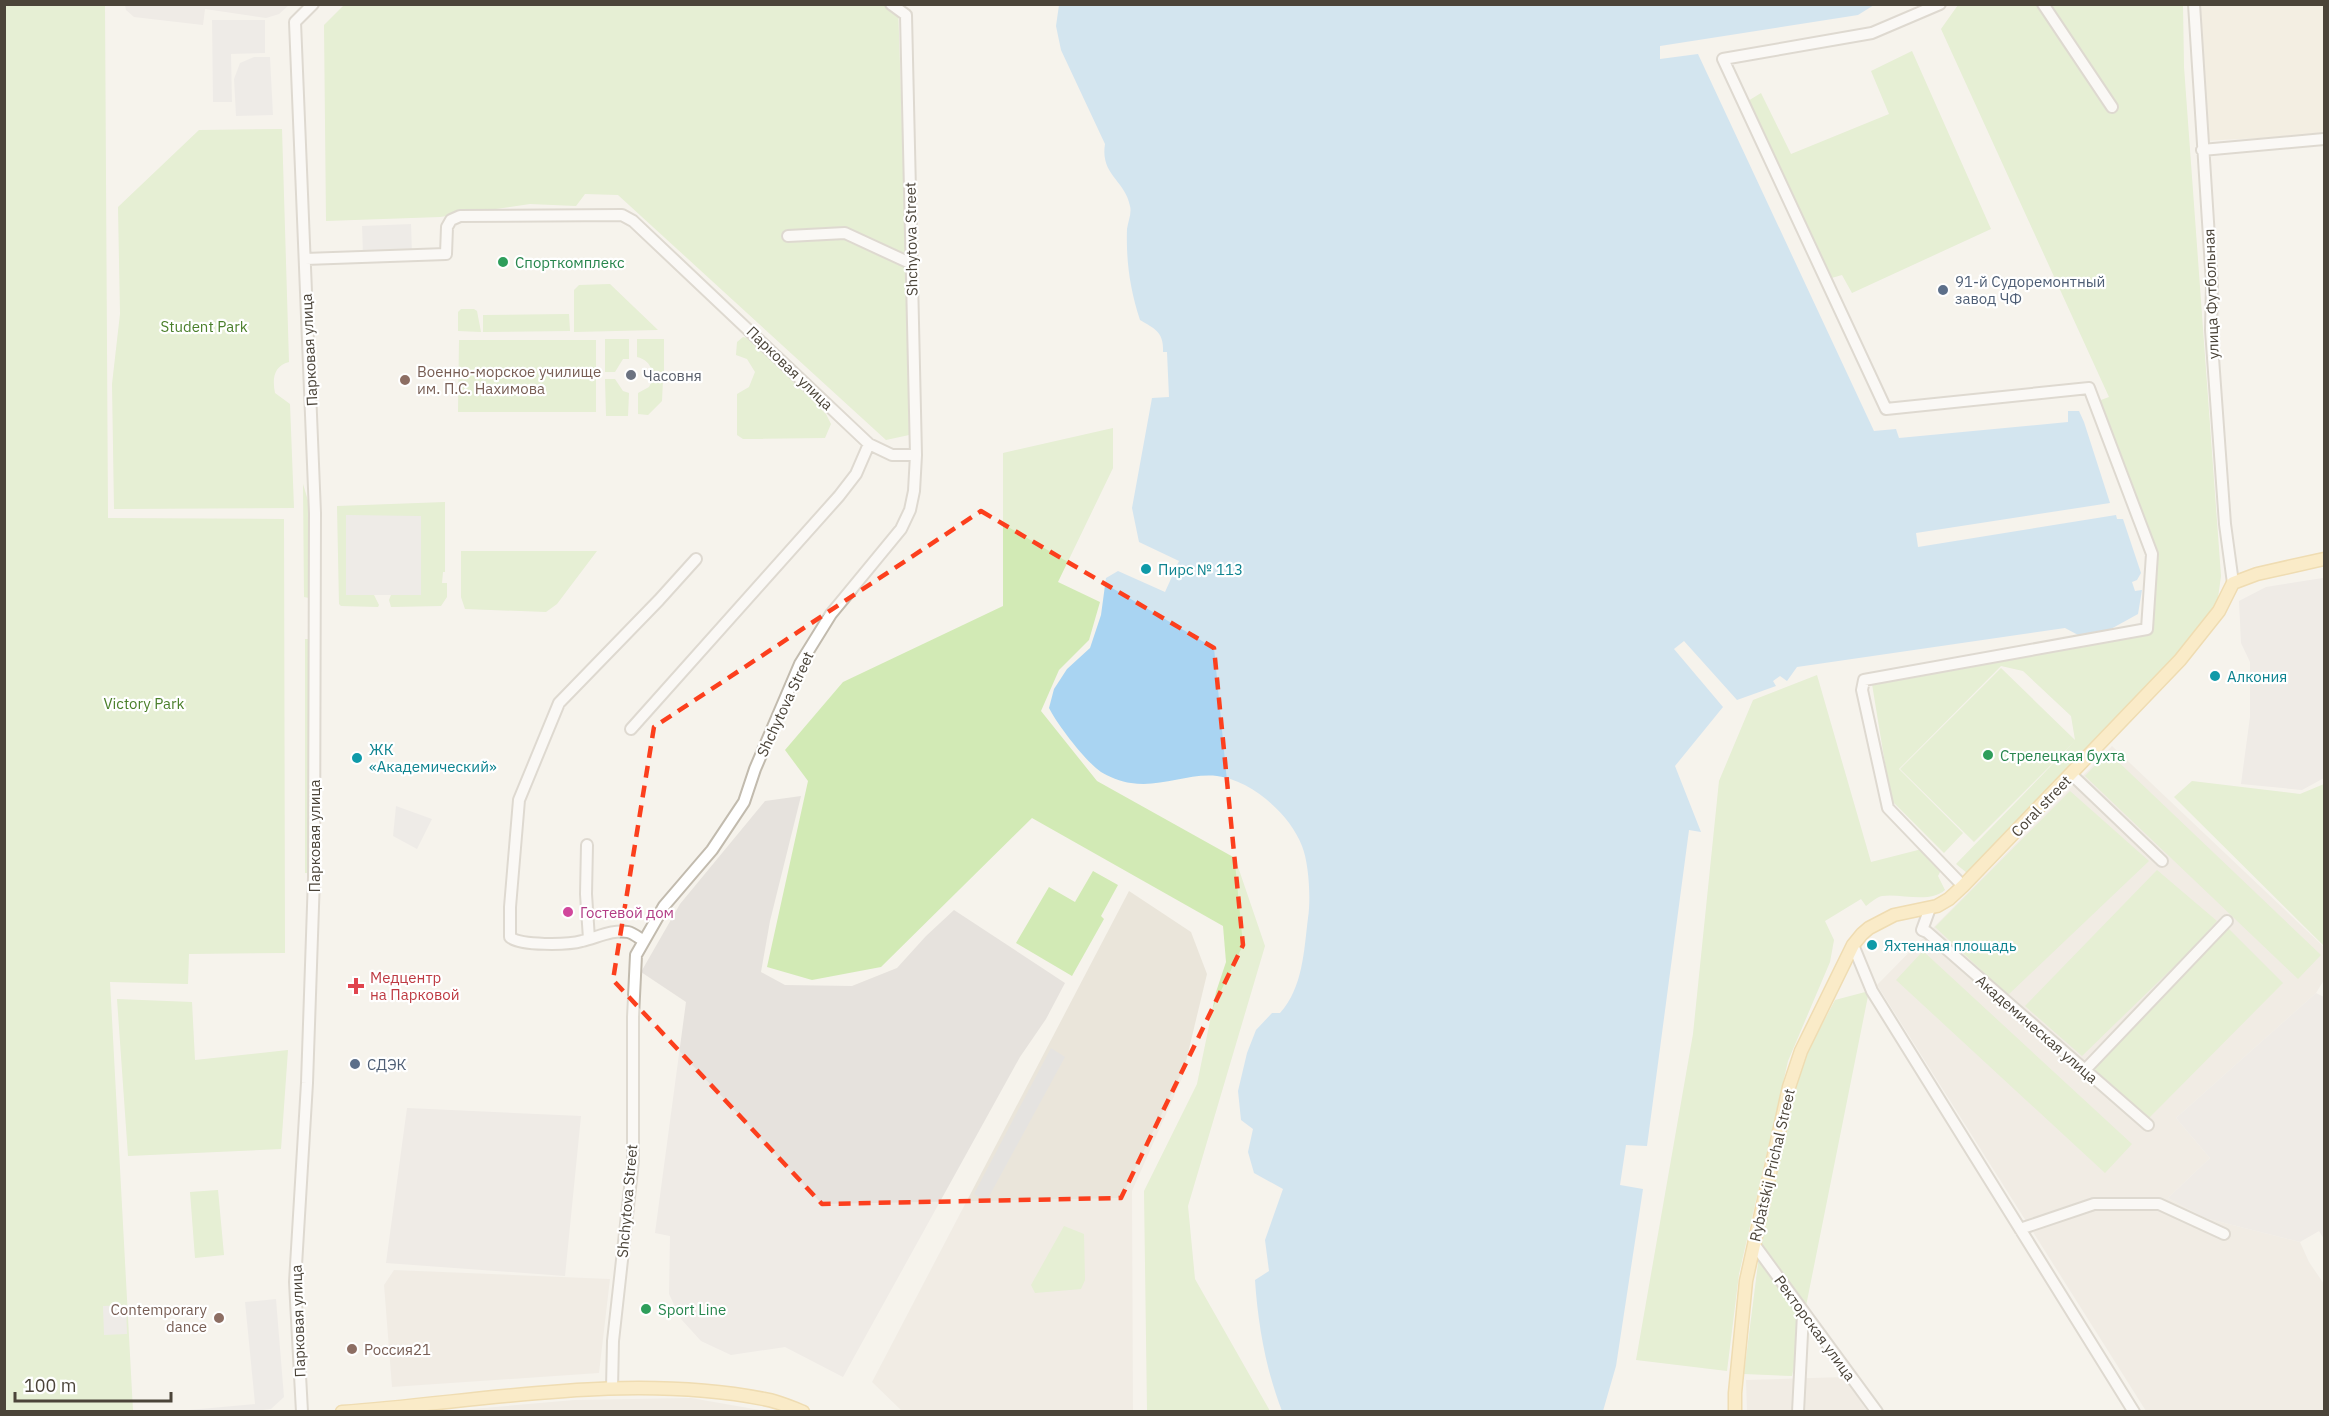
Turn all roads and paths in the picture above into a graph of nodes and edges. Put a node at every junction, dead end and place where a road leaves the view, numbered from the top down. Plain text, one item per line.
1 (313, 4) edge
2 (891, 4) edge
3 (1940, 4) edge
4 (2043, 4) edge
5 (2194, 4) edge
6 (906, 10) edge
7 (2112, 107) dead end
8 (2325, 140) edge
9 (2202, 150) junction
10 (788, 236) dead end
11 (305, 259) junction
12 (912, 264) junction
13 (869, 444) junction
14 (916, 455) junction
15 (696, 559) dead end
16 (2325, 559) edge
17 (2234, 583) junction
18 (631, 729) dead end
19 (2071, 774) junction
20 (587, 845) dead end
21 (2162, 861) dead end
22 (1963, 886) junction
23 (1930, 908) junction
24 (2227, 921) dead end
25 (589, 939) junction
26 (644, 941) junction
27 (1853, 945) junction
28 (2084, 1071) junction
29 (2148, 1125) dead end
30 (2019, 1229) junction
31 (2224, 1234) dead end
32 (1754, 1244) junction
33 (1803, 1314) junction
34 (612, 1388) junction
35 (302, 1412) edge
36 (342, 1412) edge
37 (803, 1412) edge
38 (1735, 1412) edge
39 (1798, 1412) edge
40 (1877, 1412) edge
41 (2134, 1412) edge

1 - 11 street, Парковая улица
2 - 6 street, Shchytova Street
3 - 22 street
4 - 7 street
5 - 9 street, улица Футбольная
6 - 12 street, Shchytova Street
8 - 9 street
9 - 17 street, улица Футбольная
10 - 12 street
11 - 13 street, Парковая улица
11 - 35 street, Парковая улица
12 - 14 street, Shchytova Street
13 - 14 street, Парковая улица
13 - 18 street
14 - 26 street, Shchytova Street
15 - 25 street
16 - 17 main road
17 - 19 main road, Coral street
19 - 21 street
19 - 22 main road, Coral street
20 - 25 street
22 - 23 main road, Coral street
23 - 27 main road, Rybatskij Prichal Street
23 - 28 street, Академическая улица
24 - 28 street
25 - 26 street
26 - 34 street, Shchytova Street
27 - 30 street
27 - 32 main road, Rybatskij Prichal Street
28 - 29 street, Академическая улица
30 - 31 street
30 - 41 street
32 - 33 street, Ректорская улица
32 - 38 main road, Rybatskij Prichal Street
33 - 39 street
33 - 40 street, Ректорская улица
34 - 36 main road
34 - 37 main road

